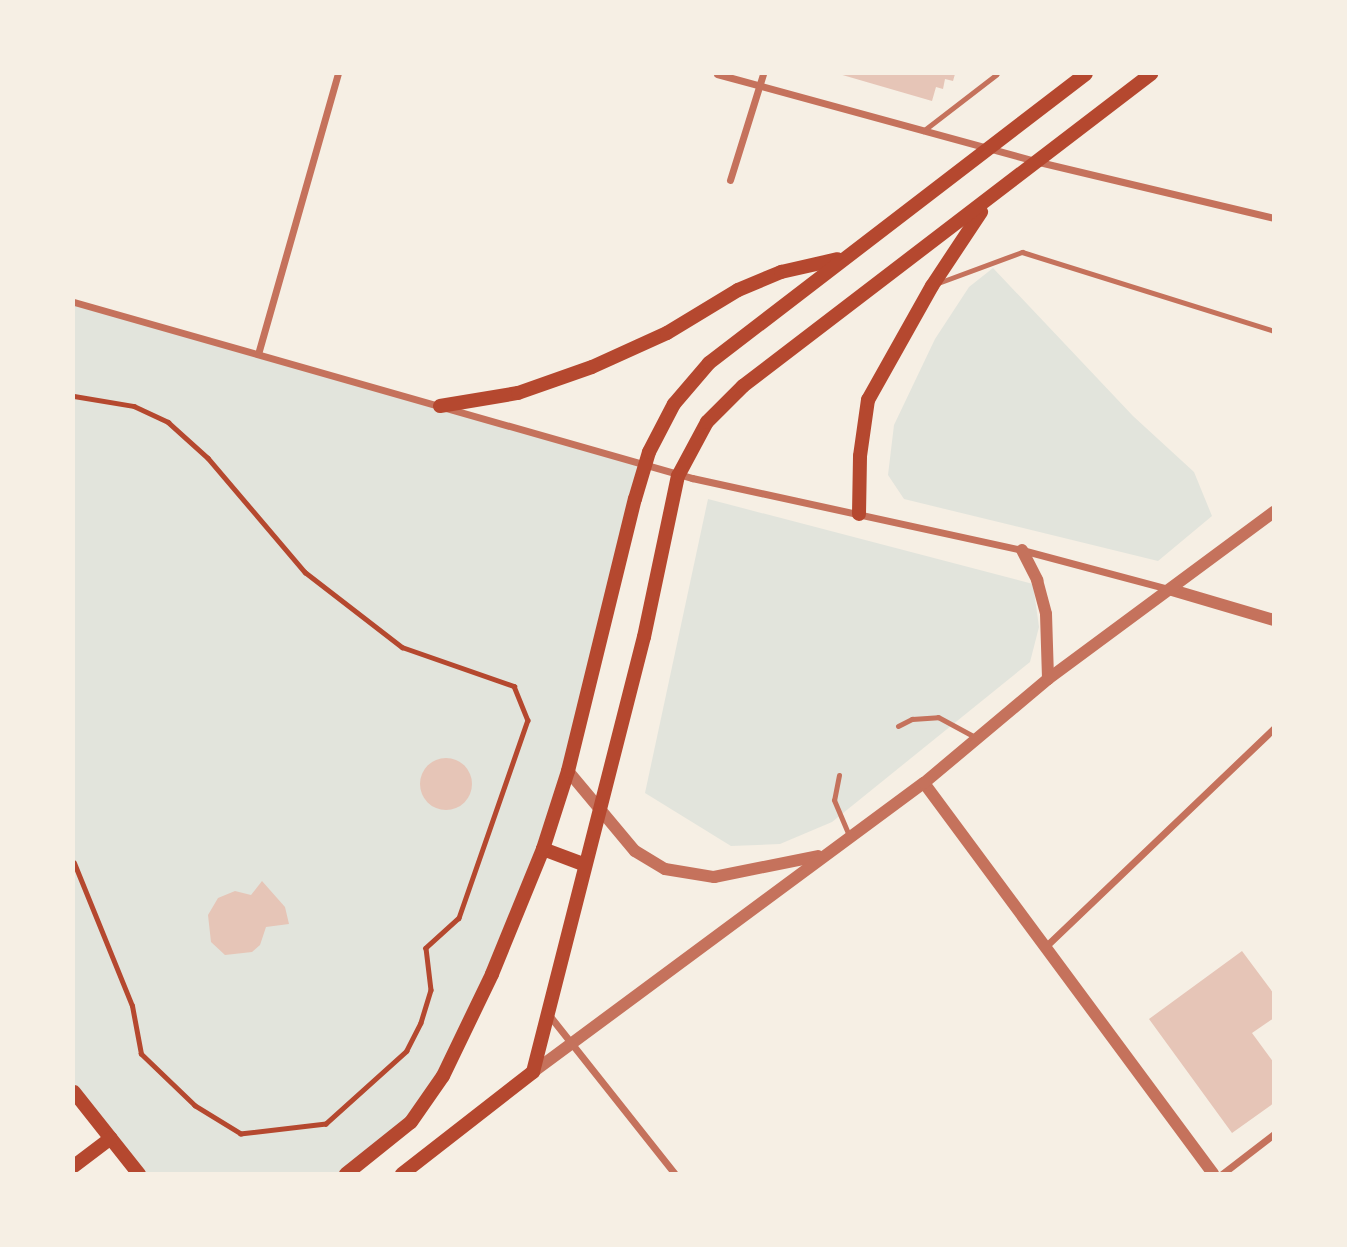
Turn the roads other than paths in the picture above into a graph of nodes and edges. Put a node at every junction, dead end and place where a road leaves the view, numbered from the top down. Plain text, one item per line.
1 (338, 74) edge
2 (717, 74) edge
3 (763, 74) edge
4 (997, 74) edge
5 (1086, 74) edge
6 (1151, 74) edge
7 (760, 85) junction
8 (923, 131) junction
9 (990, 149) junction
10 (1038, 162) junction
11 (730, 180) dead end
12 (986, 203) junction
13 (1273, 218) edge
14 (843, 257) junction
15 (932, 286) junction
16 (74, 302) edge
17 (1273, 331) edge
18 (258, 354) junction
19 (440, 406) junction
20 (1273, 512) edge
21 (859, 514) junction
22 (1022, 550) junction
23 (1172, 590) junction
24 (1273, 620) edge
25 (1048, 679) junction
26 (898, 726) dead end
27 (1273, 728) edge
28 (979, 739) junction
29 (568, 771) junction
30 (839, 775) dead end
31 (924, 783) junction
32 (598, 810) junction
33 (849, 835) junction
34 (543, 849) junction
35 (825, 854) junction
36 (583, 864) junction
37 (1044, 949) junction
38 (549, 1015) junction
39 (573, 1043) junction
40 (533, 1072) junction
41 (74, 1091) edge
42 (1273, 1134) edge
43 (111, 1138) junction
44 (74, 1166) edge
45 (139, 1174) edge
46 (346, 1174) edge
47 (402, 1174) edge
48 (675, 1174) edge
49 (1213, 1174) edge
50 (1222, 1174) edge

1 - 18 street
2 - 7 street
3 - 7 street
4 - 8 lane
5 - 9 main road
6 - 10 main road
7 - 8 street
7 - 11 street
8 - 9 street
9 - 10 street
9 - 14 main road
10 - 12 main road
10 - 13 street
12 - 15 main road
12 - 32 main road
14 - 19 main road
14 - 29 main road
15 - 17 lane
15 - 21 main road
16 - 18 street
18 - 19 street
19 - 21 street
20 - 23 street
21 - 22 street
22 - 23 street
22 - 25 street
23 - 24 street
23 - 25 street
25 - 28 street
26 - 28 lane
27 - 37 street
28 - 31 street
29 - 32 street
29 - 34 main road
30 - 33 lane
31 - 33 street
31 - 37 street
32 - 35 street
32 - 36 main road
33 - 35 street
34 - 36 main road
34 - 46 main road
35 - 39 street
36 - 38 main road
37 - 49 street
38 - 39 street
38 - 40 main road
39 - 40 street
39 - 48 street
40 - 47 main road
41 - 43 main road
42 - 50 street
43 - 44 main road
43 - 45 main road

